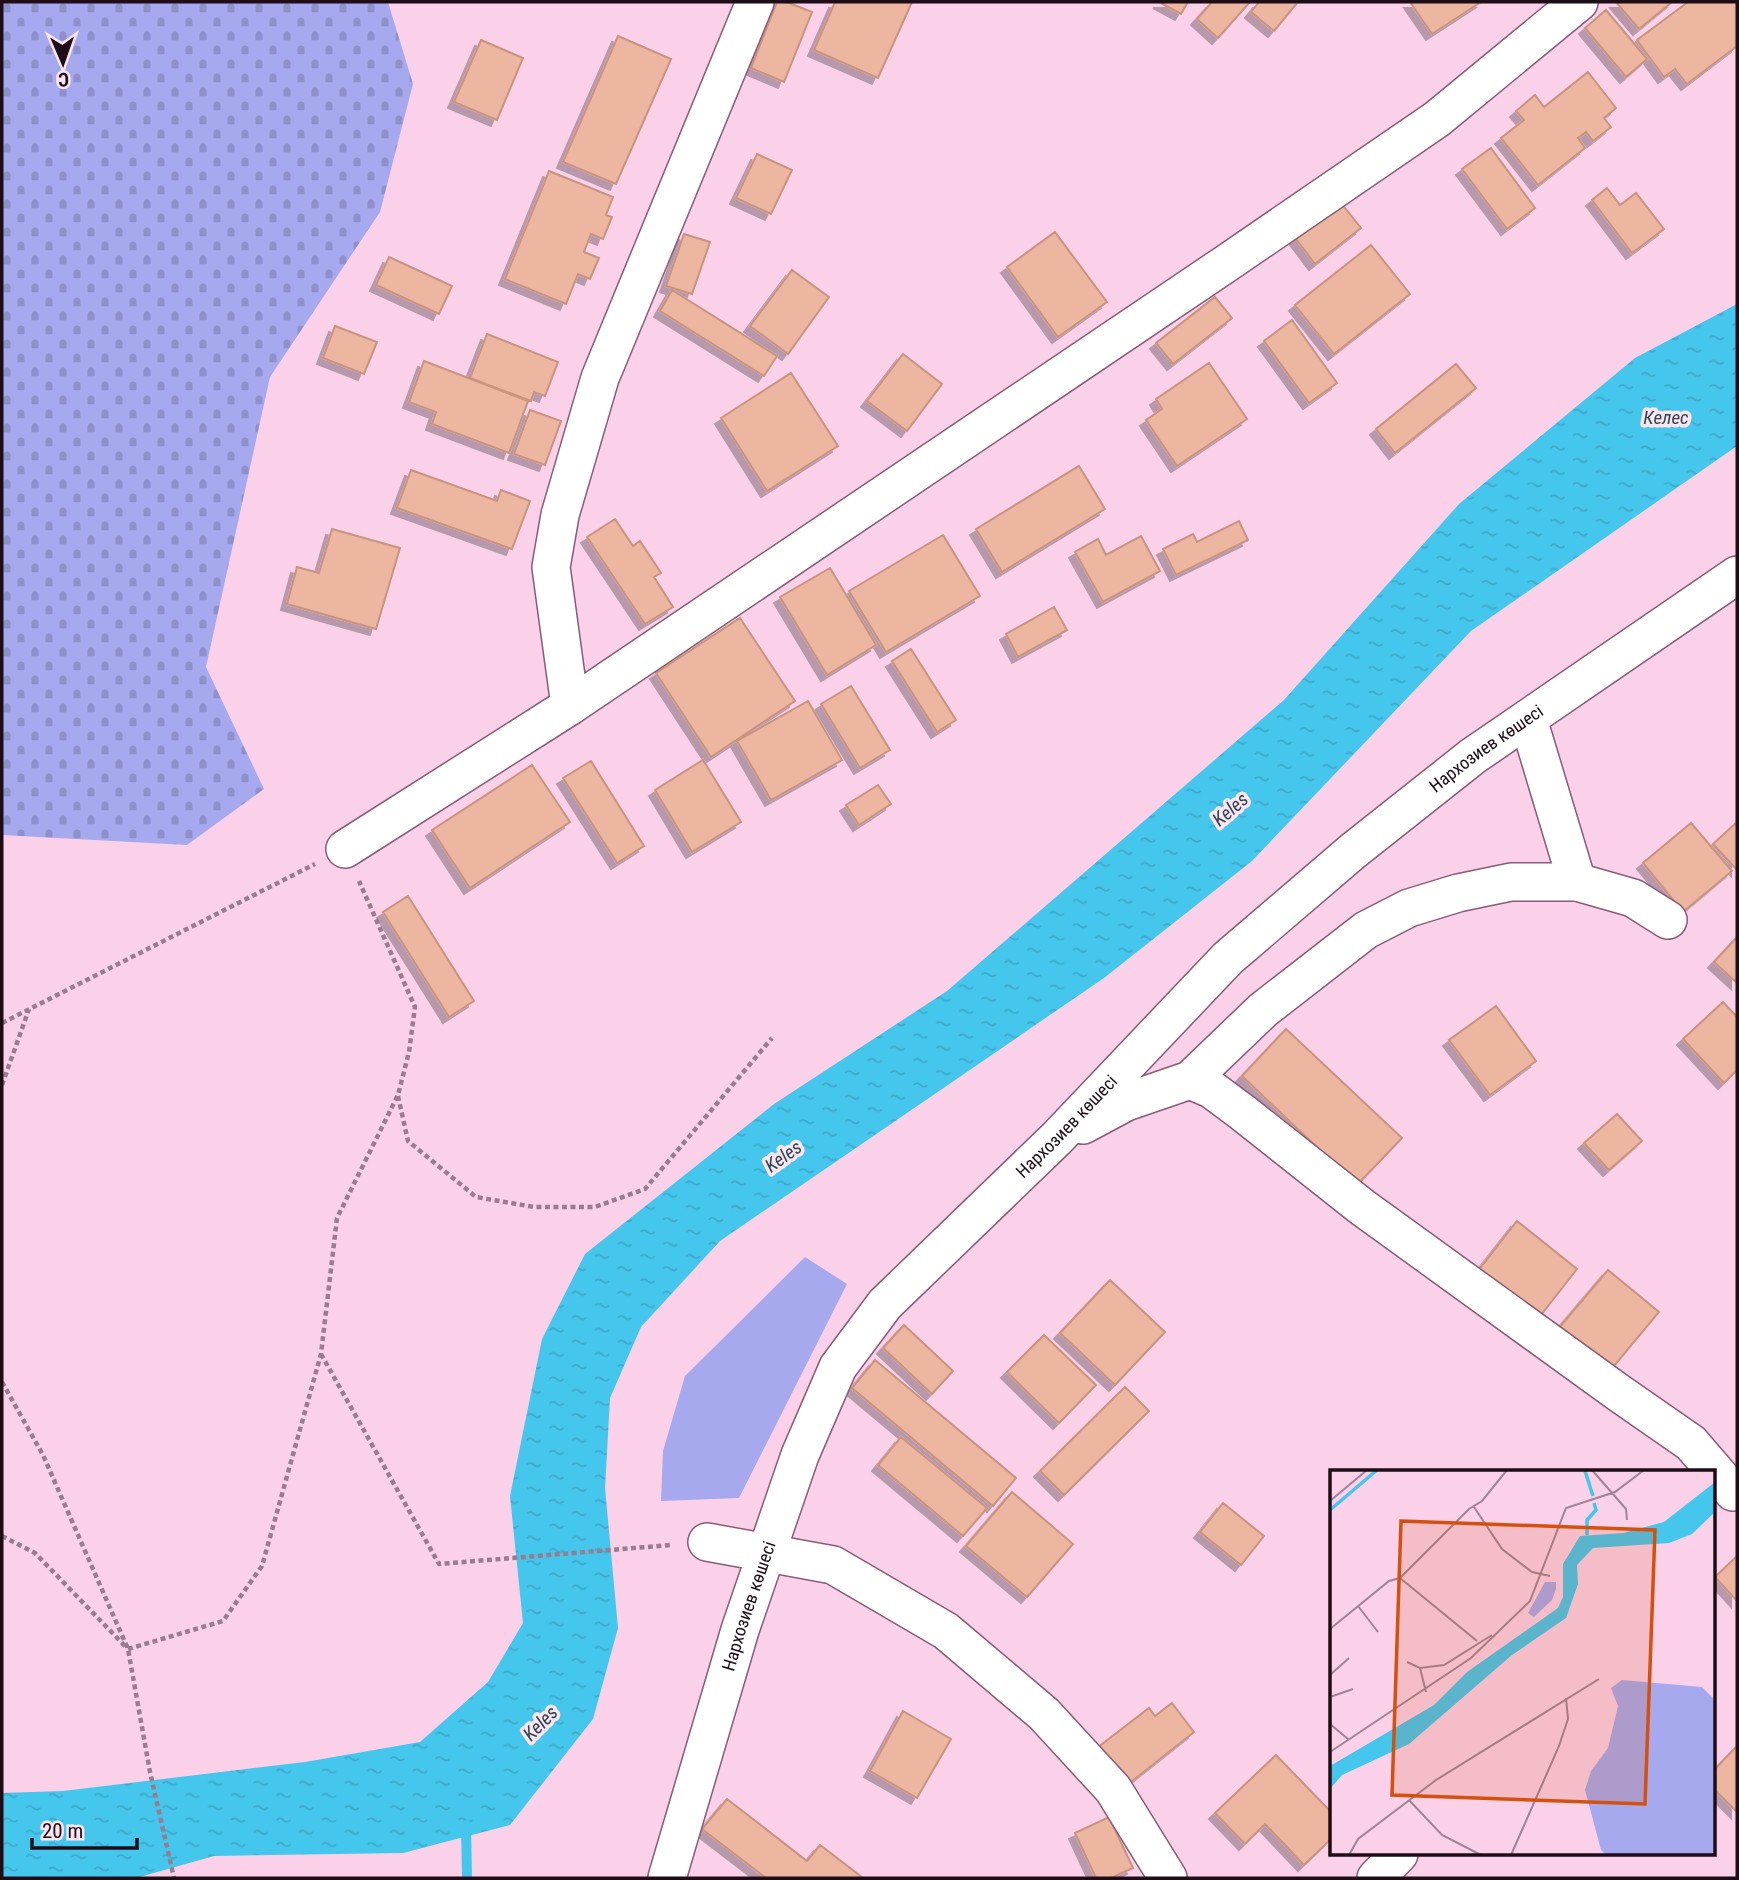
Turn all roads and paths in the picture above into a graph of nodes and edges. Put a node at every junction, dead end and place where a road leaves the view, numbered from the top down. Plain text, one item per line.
1 (755, 2) edge
2 (1579, 2) edge
3 (1737, 575) edge
4 (570, 706) junction
5 (1528, 719) junction
6 (345, 849) junction
7 (1577, 882) junction
8 (1668, 920) dead end
9 (29, 1009) junction
10 (2, 1023) edge
11 (772, 1038) dead end
12 (1190, 1080) junction
13 (2, 1085) edge
14 (398, 1095) junction
15 (1057, 1138) junction
16 (321, 1354) junction
17 (2, 1382) edge
18 (1709, 1470) edge
19 (1714, 1478) edge
20 (1728, 1499) edge
21 (2, 1536) edge
22 (707, 1542) joint
23 (767, 1552) junction
24 (128, 1649) junction
25 (1397, 1856) edge
26 (174, 1878) edge
27 (667, 1878) edge
28 (1168, 1878) edge
29 (1376, 1878) edge

1 - 4 street
2 - 4 street
3 - 5 street, Нархозиев көшесі
4 - 6 street
5 - 7 street
5 - 15 street, Нархозиев көшесі
6 - 9 path
6 - 14 path
7 - 8 street
7 - 12 street
9 - 10 path
9 - 13 path
11 - 14 path
12 - 15 street
12 - 18 street
14 - 16 path
15 - 23 street, Нархозиев көшесі
16 - 22 path
16 - 24 path
17 - 24 path
19 - 20 street
21 - 24 path
22 - 23 street
23 - 27 street, Нархозиев көшесі
23 - 28 street
24 - 26 path
25 - 29 street

